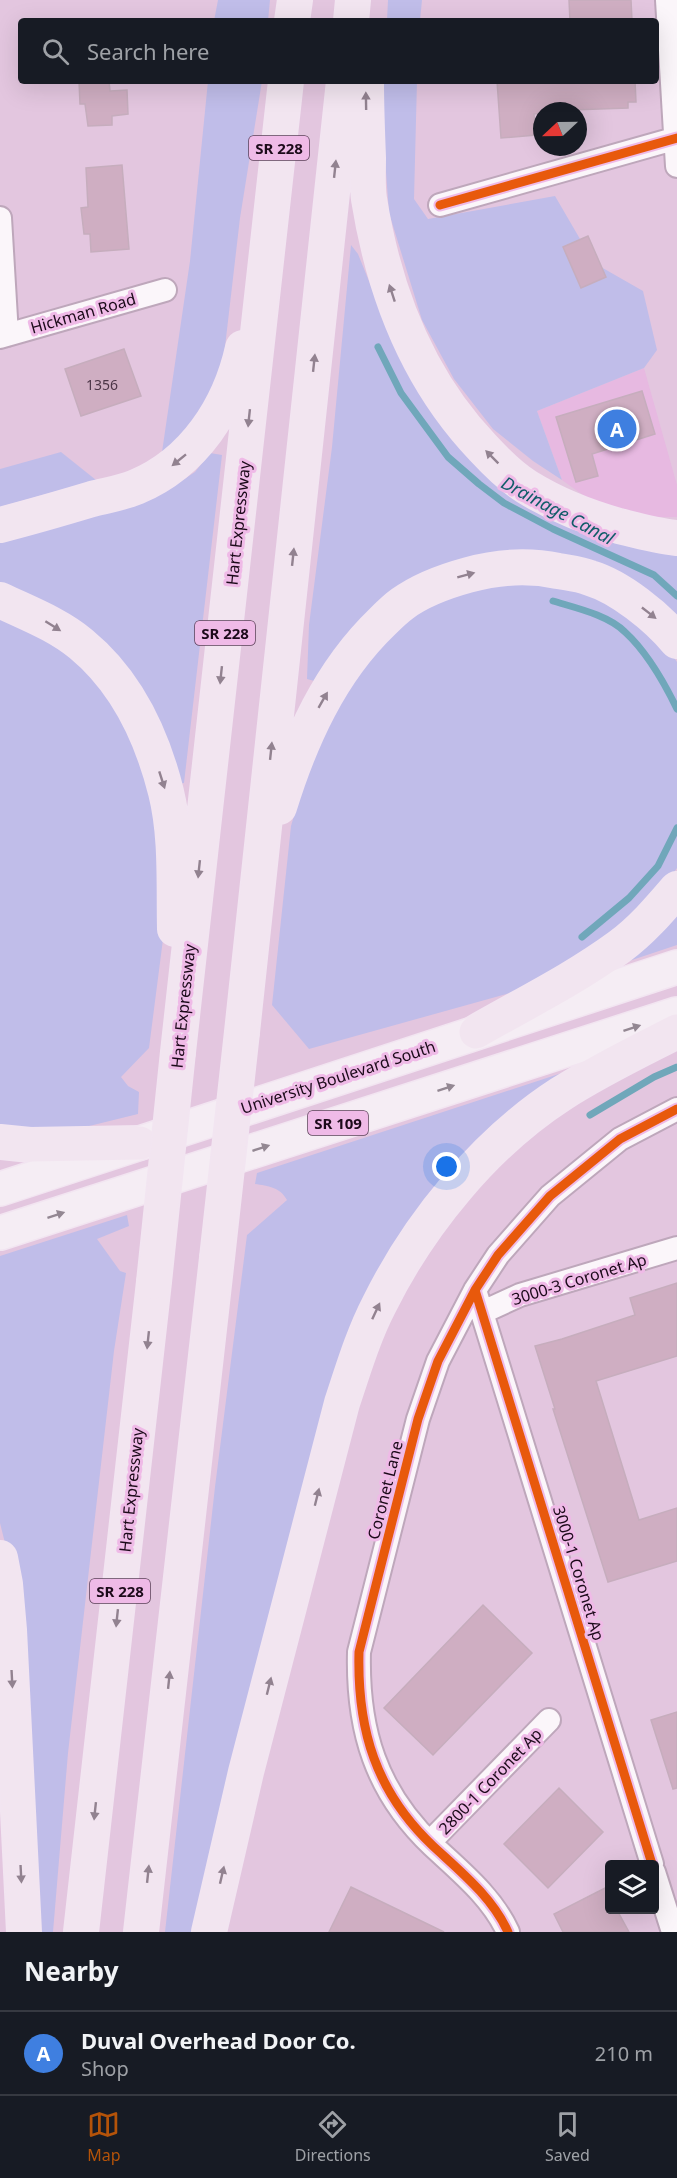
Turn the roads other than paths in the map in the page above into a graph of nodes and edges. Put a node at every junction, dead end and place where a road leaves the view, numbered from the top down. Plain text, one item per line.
1 (295, 0) edge
2 (353, 0) edge
3 (365, 0) edge
4 (667, 0) edge
5 (292, 18) edge
6 (351, 18) edge
7 (365, 18) edge
8 (286, 84) edge
9 (345, 84) edge
10 (366, 84) edge
11 (676, 138) edge
12 (677, 165) edge
13 (440, 205) dead end
14 (272, 214) junction
15 (0, 218) edge
16 (165, 290) dead end
17 (4, 336) edge
18 (0, 525) edge
19 (677, 538) edge
20 (0, 600) edge
21 (677, 641) edge
22 (258, 872) junction
23 (677, 889) edge
24 (677, 967) edge
25 (677, 1014) edge
26 (677, 1031) edge
27 (476, 1032) junction
28 (178, 1052) junction
29 (677, 1109) edge
30 (0, 1142) edge
31 (140, 1143) junction
32 (0, 1189) edge
33 (0, 1233) edge
34 (677, 1248) edge
35 (475, 1290) junction
36 (483, 1312) junction
37 (0, 1558) edge
38 (549, 1720) dead end
39 (430, 1842) junction
40 (651, 1860) edge
41 (659, 1888) edge
42 (24, 1932) edge
43 (81, 1932) edge
44 (141, 1932) edge
45 (209, 1932) edge
46 (508, 1932) edge
47 (673, 1932) edge

1 - 5 highway
2 - 6 highway
3 - 7 highway
4 - 11 street
8 - 14 highway, Hart Expressway / SR 228
22 -> 9 highway
19 -> 10 highway
11 - 12 street
11 - 13 street
14 -> 18 highway
14 -> 28 highway, Hart Expressway / SR 228
15 - 17 street
16 - 17 street, Hickman Road
20 -> 28 highway
22 -> 21 highway
44 -> 22 highway, bridge
23 - 27 highway
24 - 27 main road, University Boulevard South / SR 109
33 -> 25 main road, SR 109
45 -> 26 highway
27 - 31 main road, University Boulevard South / SR 109
28 -> 43 highway, Hart Expressway / SR 228, bridge
29 - 35 street, Coronet Lane
30 - 31 highway
31 - 32 main road, University Boulevard South / SR 109
34 - 36 street, 3000-3 Coronet Ap
35 - 36 street, 3000-1 Coronet Ap
35 - 39 street, Coronet Lane
36 - 40 street, 3000-1 Coronet Ap
37 -> 42 highway
38 - 39 street, 2800-1 Coronet Ap
39 - 46 street, Coronet Lane
41 - 47 street

